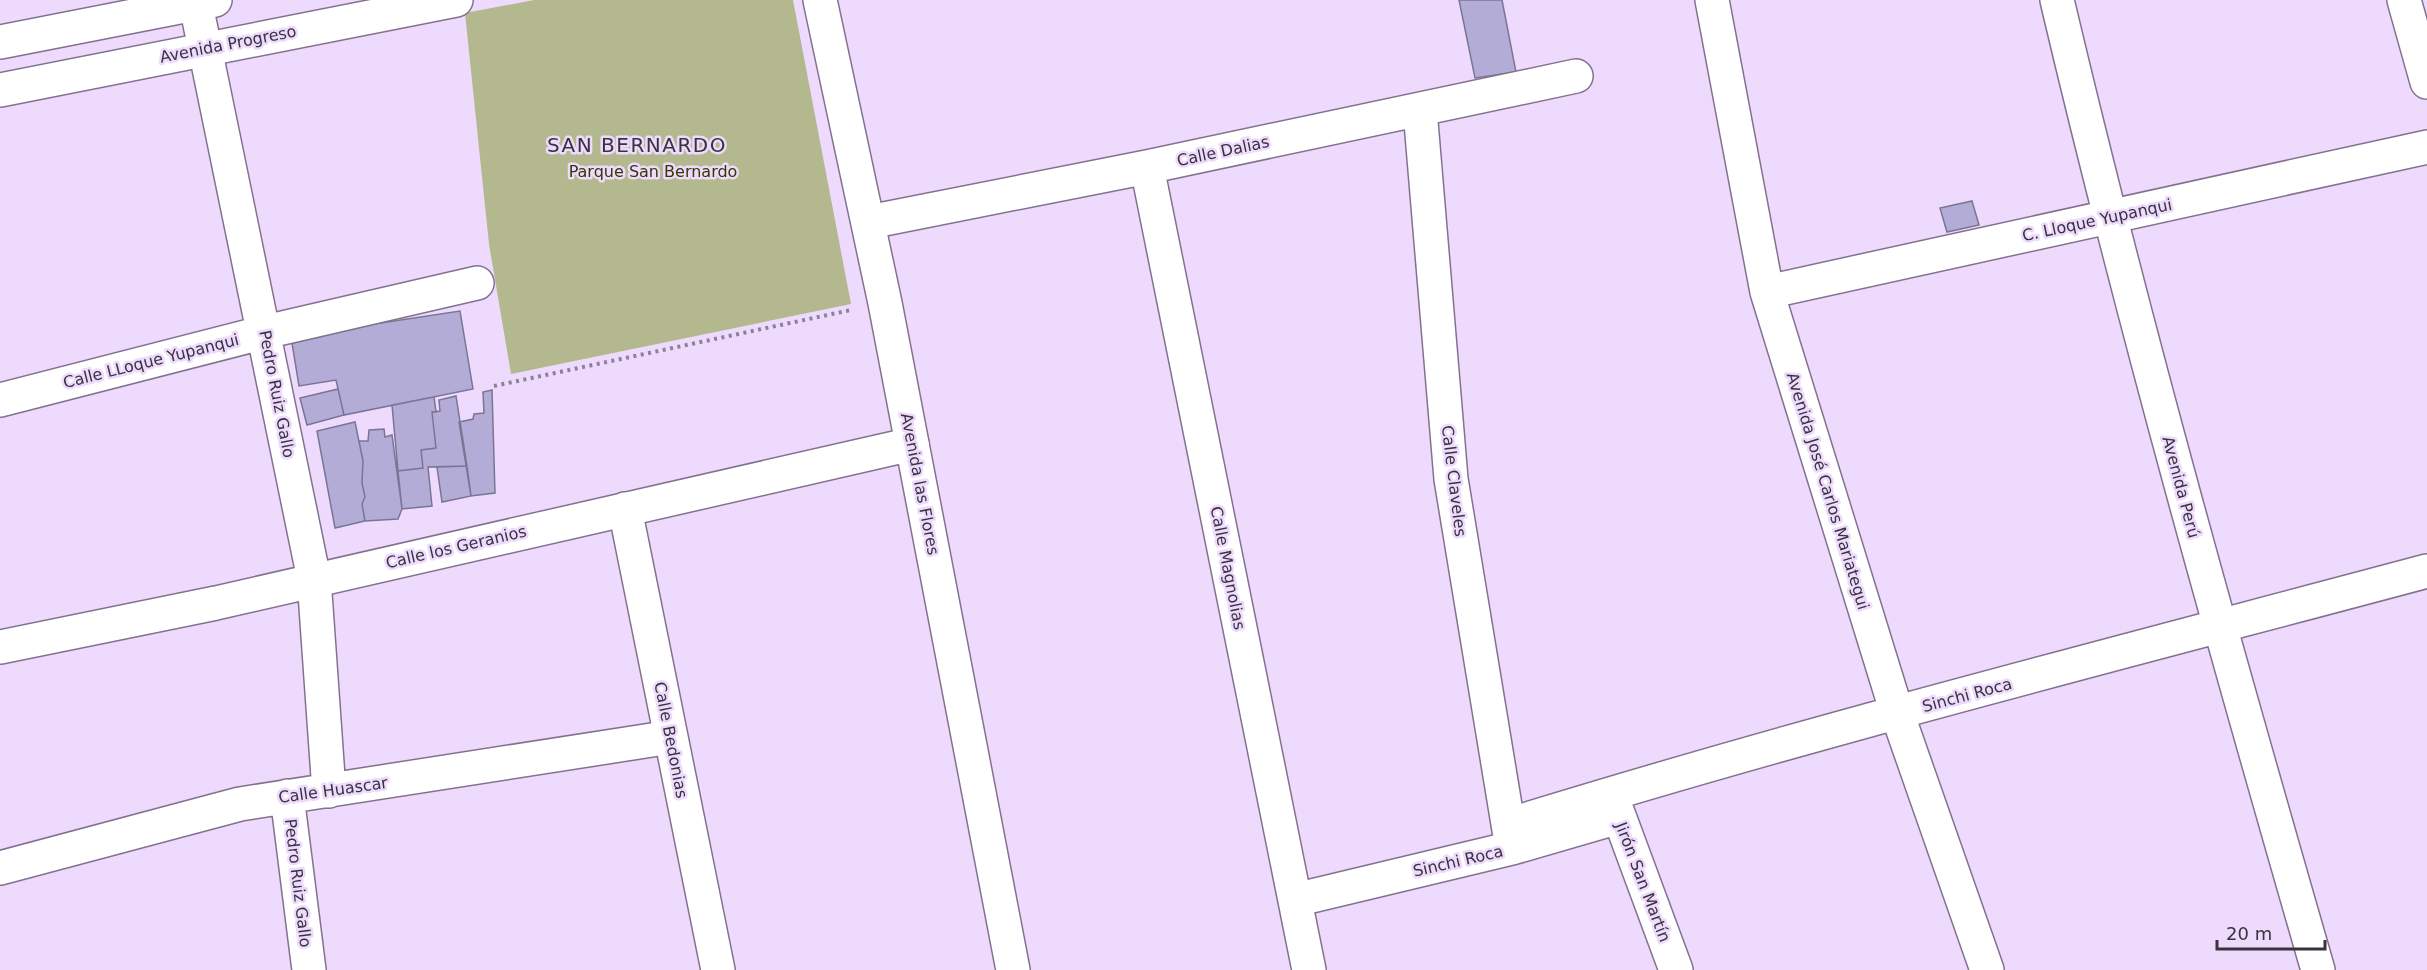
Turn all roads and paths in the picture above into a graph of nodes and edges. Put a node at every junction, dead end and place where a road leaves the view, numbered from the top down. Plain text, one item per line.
1 (456, 0) edge
2 (820, 0) edge
3 (1712, 0) edge
4 (2057, 0) edge
5 (2404, 0) edge
6 (202, 1) edge
7 (0, 42) edge
8 (206, 49) junction
9 (1576, 76) dead end
10 (2427, 82) edge
11 (0, 90) edge
12 (1420, 110) junction
13 (2427, 147) edge
14 (1147, 167) junction
15 (2109, 217) junction
16 (869, 222) junction
17 (477, 283) dead end
18 (1767, 292) junction
19 (885, 303) junction
20 (265, 332) junction
21 (494, 386) dead end
22 (0, 400) edge
23 (912, 444) junction
24 (625, 509) junction
25 (2427, 571) edge
26 (314, 579) junction
27 (2219, 627) junction
28 (0, 647) edge
29 (1897, 713) junction
30 (671, 737) junction
31 (329, 791) junction
32 (287, 796) junction
33 (1615, 805) junction
34 (1510, 836) junction
35 (0, 868) edge
36 (1295, 900) junction
37 (309, 970) edge
38 (718, 970) edge
39 (1013, 970) edge
40 (1309, 970) edge
41 (1676, 970) edge
42 (1987, 970) edge
43 (2318, 970) edge

1 - 8 street, Avenida Progreso
2 - 16 street, Avenida las Flores
3 - 18 street, Avenida José Carlos Mariategui
4 - 15 street, Avenida Perú
5 - 10 street
6 - 7 street
6 - 8 street, Pedro Ruiz Gallo
8 - 11 street, Avenida Progreso
8 - 20 street, Pedro Ruiz Gallo
9 - 12 street, Calle Dalias
12 - 14 street, Calle Dalias
12 - 34 street, Calle Claveles
13 - 15 street, C. Lloque Yupanqui
14 - 16 street, Calle Dalias
14 - 36 street, Calle Magnolias
15 - 18 street, C. Lloque Yupanqui
15 - 27 street, Avenida Perú
16 - 19 street, Avenida las Flores
17 - 20 street, Calle LLoque Yupanqui
18 - 29 street, Avenida José Carlos Mariategui
19 - 21 path
19 - 23 street, Avenida las Flores
20 - 22 street, Calle LLoque Yupanqui
20 - 26 street, Pedro Ruiz Gallo
23 - 24 street, Calle los Geranios
23 - 39 street, Avenida las Flores
24 - 26 street, Calle los Geranios
24 - 30 street, Calle Bedonias
25 - 27 street, Sinchi Roca
26 - 28 street, Calle los Geranios
26 - 31 street, Pedro Ruiz Gallo
27 - 29 street, Sinchi Roca
27 - 43 street, Avenida Perú
29 - 33 street, Sinchi Roca
29 - 42 street, Avenida José Carlos Mariategui
30 - 31 street, Calle Huascar
30 - 38 street, Calle Bedonias
31 - 32 street, Calle Huascar
32 - 35 street, Calle Huascar
32 - 37 street, Pedro Ruiz Gallo
33 - 34 street, Sinchi Roca
33 - 41 street, Jirón San Martín
34 - 36 street, Sinchi Roca
36 - 40 street, Calle Magnolias

